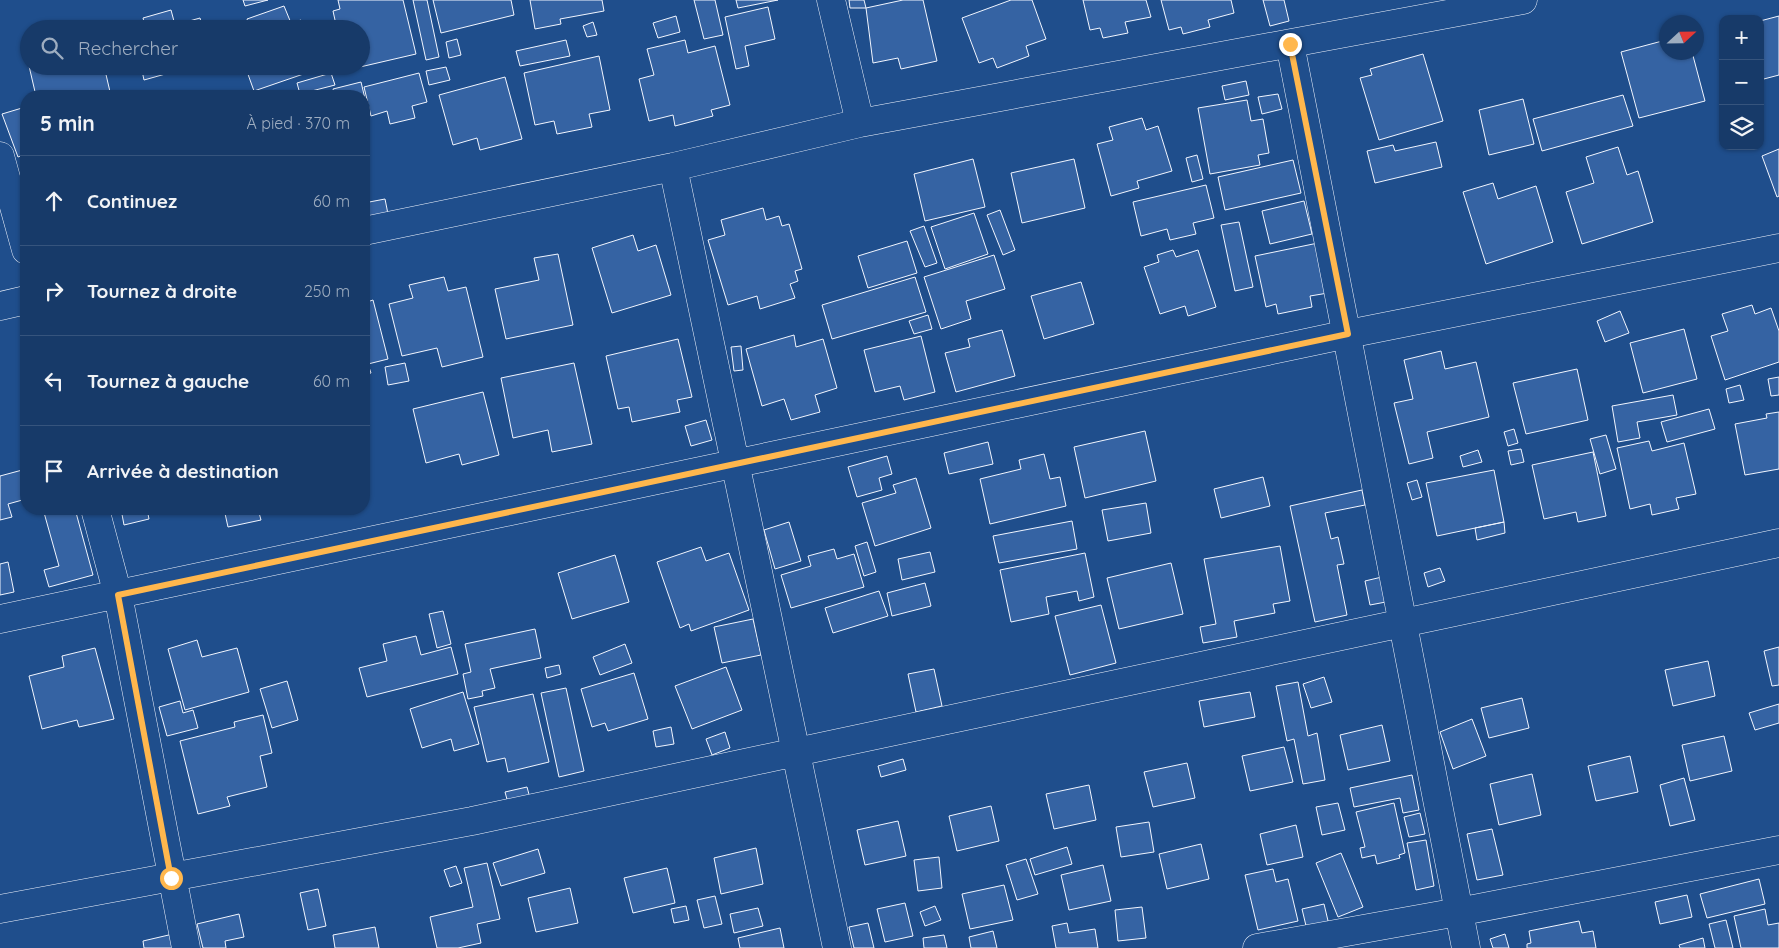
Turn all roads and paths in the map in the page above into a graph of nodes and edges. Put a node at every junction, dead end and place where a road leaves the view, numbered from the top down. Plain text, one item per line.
1 (831, 0) edge
2 (1523, 0) edge
3 (1290, 44) junction
4 (860, 123) junction
5 (0, 156) edge
6 (673, 167) junction
7 (20, 228) edge
8 (370, 229) edge
9 (1779, 248) edge
10 (20, 301) edge
11 (0, 306) edge
12 (1348, 334) junction
13 (736, 465) junction
14 (97, 515) edge
15 (1779, 543) edge
16 (118, 595) junction
17 (0, 619) edge
18 (1403, 623) junction
19 (795, 751) junction
20 (1779, 850) edge
21 (171, 878) junction
22 (0, 909) edge
23 (1458, 912) junction
24 (186, 948) edge
25 (837, 948) edge
26 (1257, 948) edge
27 (1466, 948) edge

1 - 4 street
2 - 3 street
3 - 4 street
3 - 12 street
4 - 6 street
5 - 7 street
6 - 8 street
6 - 13 street
9 - 12 street
10 - 11 street
12 - 13 street
12 - 18 street
13 - 16 street
13 - 19 street
14 - 16 street
15 - 18 street
16 - 17 street
16 - 21 street
18 - 19 street
18 - 23 street
19 - 21 street
19 - 25 street
20 - 23 street
21 - 22 street
21 - 24 street
23 - 26 street
23 - 27 street

